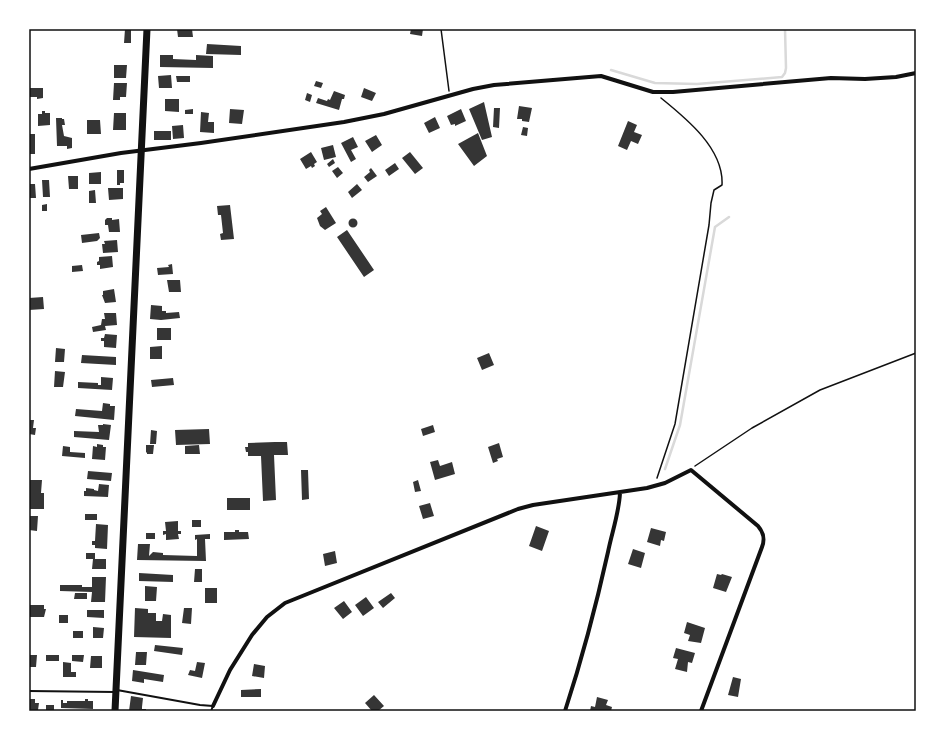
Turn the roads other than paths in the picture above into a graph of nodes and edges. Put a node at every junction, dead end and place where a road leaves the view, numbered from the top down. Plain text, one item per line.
1 (147, 29) edge
2 (916, 73) edge
3 (142, 151) junction
4 (29, 169) edge
5 (620, 493) junction
6 (29, 691) edge
7 (116, 691) junction
8 (213, 706) junction
9 (115, 711) edge
10 (211, 711) edge
11 (565, 711) edge
12 (701, 711) edge

1 - 3 main road
2 - 3 street
3 - 4 street
3 - 7 main road
5 - 8 street
5 - 11 street
5 - 12 street
6 - 7 lane
7 - 8 lane
7 - 9 main road
8 - 10 lane

